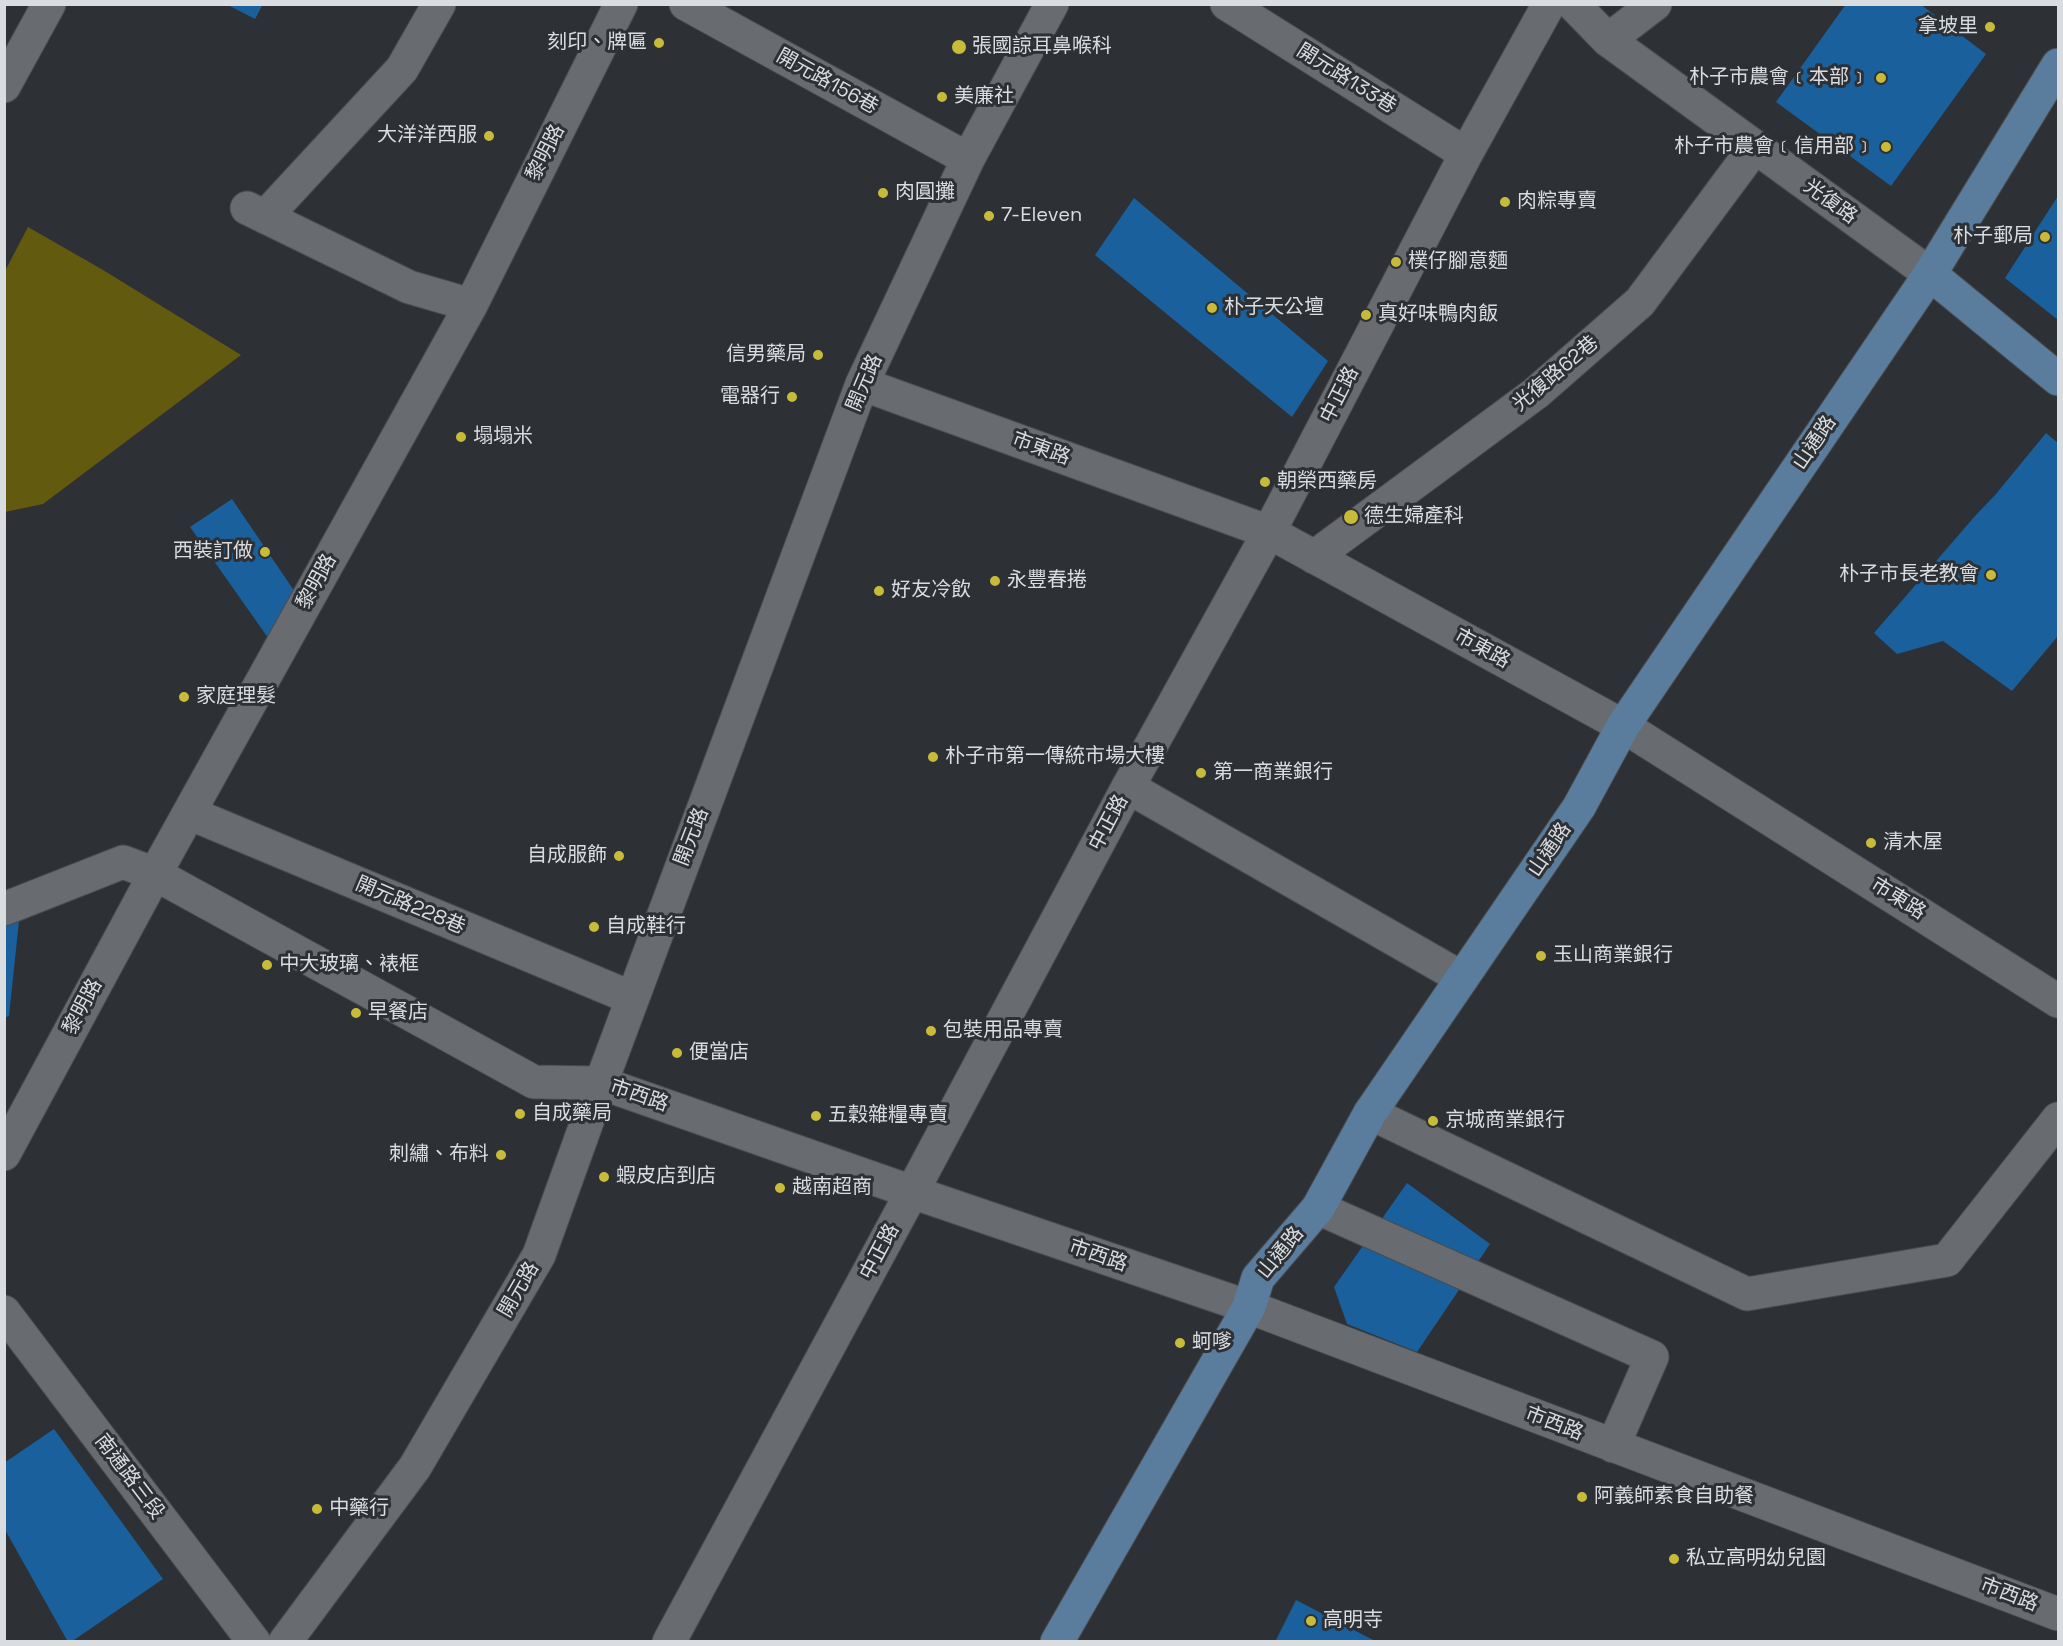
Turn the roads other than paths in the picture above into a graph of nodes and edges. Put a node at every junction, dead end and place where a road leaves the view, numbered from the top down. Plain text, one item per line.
1 (49, 4) edge
2 (439, 4) edge
3 (621, 4) edge
4 (686, 4) edge
5 (1052, 4) edge
6 (1227, 4) edge
7 (1549, 4) edge
8 (1573, 4) edge
9 (1655, 4) edge
10 (1608, 40) junction
11 (2058, 64) edge
12 (4, 86) edge
13 (1755, 147) junction
14 (1466, 154) junction
15 (968, 159) junction
16 (1930, 274) junction
17 (471, 305) junction
18 (2058, 379) edge
19 (862, 384) junction
20 (1269, 532) junction
21 (1314, 557) junction
22 (1623, 726) junction
23 (1128, 788) junction
24 (189, 813) junction
25 (155, 874) junction
26 (4, 909) edge
27 (1462, 978) junction
28 (632, 998) junction
29 (2058, 1000) edge
30 (600, 1083) junction
31 (1370, 1113) junction
32 (2058, 1119) edge
33 (4, 1154) edge
34 (912, 1192) junction
35 (1318, 1208) junction
36 (1249, 1307) junction
37 (4, 1312) edge
38 (1613, 1446) junction
39 (2058, 1614) edge
40 (1060, 1640) edge
41 (254, 1641) edge
42 (285, 1641) edge
43 (669, 1641) edge

1 - 12 street
2 - 17 street
3 - 17 street, 黎明路
4 - 15 street, 開元路156巷
5 - 15 street, 開元路
6 - 14 street, 開元路133巷
7 - 14 street, 中正路
8 - 10 street, 光復路
9 - 10 street
10 - 13 street, 光復路
11 - 16 main road, 山通路
13 - 16 street, 光復路
13 - 21 street, 光復路62巷
14 - 20 street, 中正路
15 - 19 street, 開元路
16 - 18 main road, 光復路
16 - 22 main road, 山通路
17 - 24 street, 黎明路
19 - 20 street, 市東路
19 - 28 street, 開元路
20 - 21 street, 市東路
20 - 23 street, 中正路
21 - 22 street, 市東路
22 - 27 main road, 山通路
22 - 29 street, 市東路
23 - 27 street
23 - 34 street, 中正路
24 - 25 street, 黎明路
24 - 28 street, 開元路228巷
25 - 26 street, 市西路
25 - 30 street, 市西路
25 - 33 street, 黎明路
27 - 31 main road, 山通路
28 - 30 street, 開元路
30 - 34 street, 市西路
30 - 42 street, 開元路
31 - 32 street
31 - 35 main road, 山通路
34 - 36 street, 市西路
34 - 43 street, 中正路
35 - 36 main road, 山通路
35 - 38 street
36 - 38 street, 市西路
36 - 40 main road, 山通路
37 - 41 street, 南通路三段
38 - 39 street, 市西路

